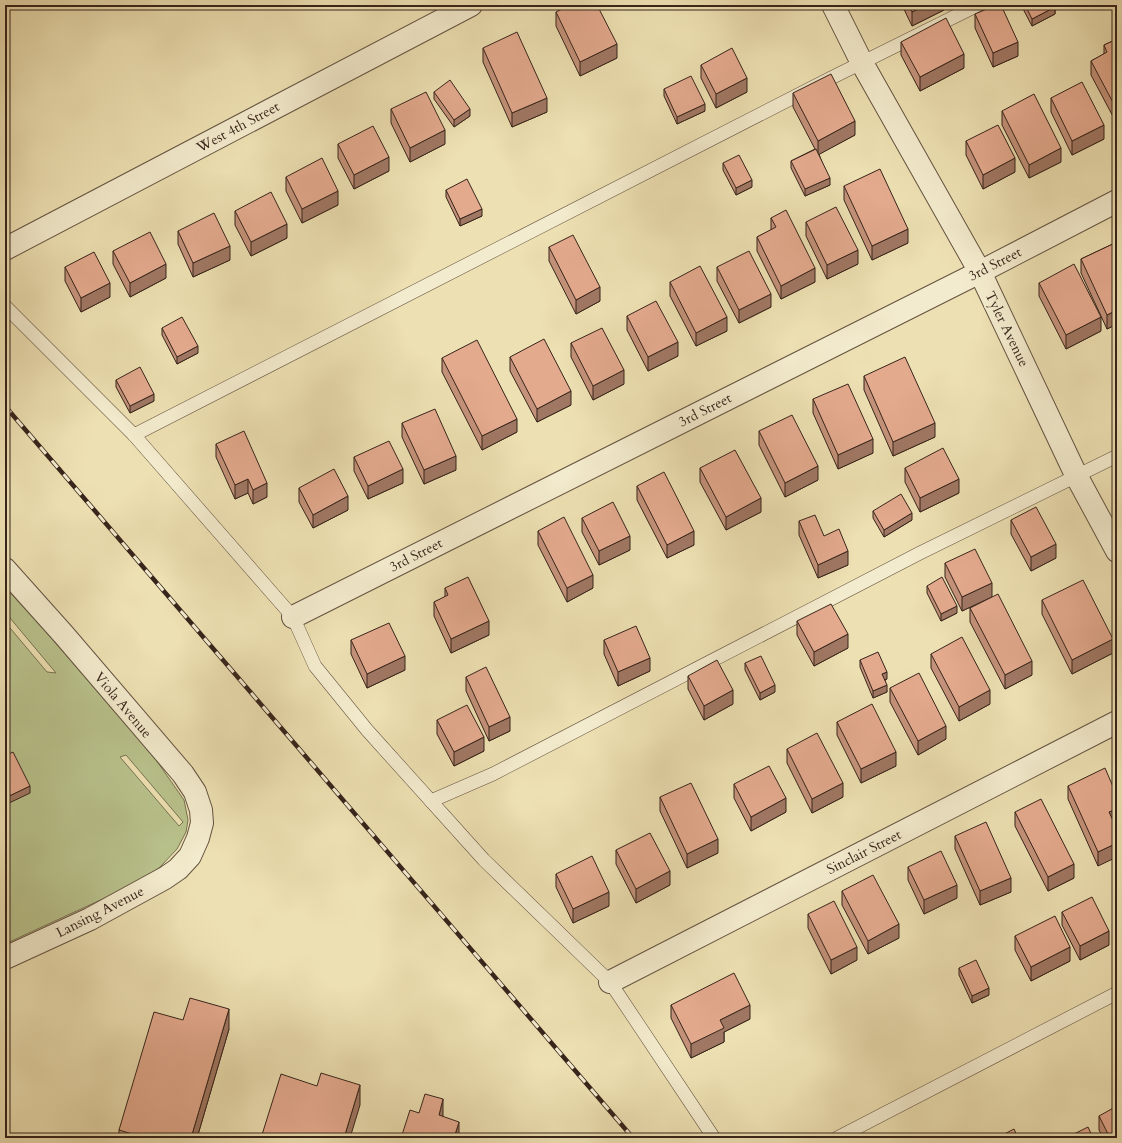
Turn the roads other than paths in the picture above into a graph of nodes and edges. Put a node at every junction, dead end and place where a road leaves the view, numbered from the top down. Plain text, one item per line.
1 (471, 5) edge
2 (833, 5) edge
3 (978, 5) edge
4 (862, 63) junction
5 (1117, 201) edge
6 (5, 249) edge
7 (980, 272) junction
8 (5, 306) edge
9 (134, 435) junction
10 (1117, 456) edge
11 (1077, 477) junction
12 (1117, 551) edge
13 (5, 568) edge
14 (293, 617) junction
15 (1117, 722) edge
16 (431, 801) junction
17 (190, 856) joint
18 (5, 958) edge
19 (610, 982) junction
20 (1117, 993) edge
21 (714, 1138) edge
22 (837, 1138) edge

1 - 6 street, West 4th Street
2 - 4 street, Tyler Avenue
3 - 4 lane
4 - 7 street, Tyler Avenue
4 - 9 lane
5 - 7 street, 3rd Street
7 - 11 street, Tyler Avenue
7 - 14 street, 3rd Street
8 - 9 lane
9 - 14 lane
10 - 11 lane
11 - 12 street, Tyler Avenue
11 - 16 lane
13 - 17 street, Viola Avenue
14 - 16 lane
15 - 19 street, Sinclair Street
16 - 19 lane
17 - 18 street, Lansing Avenue
19 - 21 lane
20 - 22 lane

